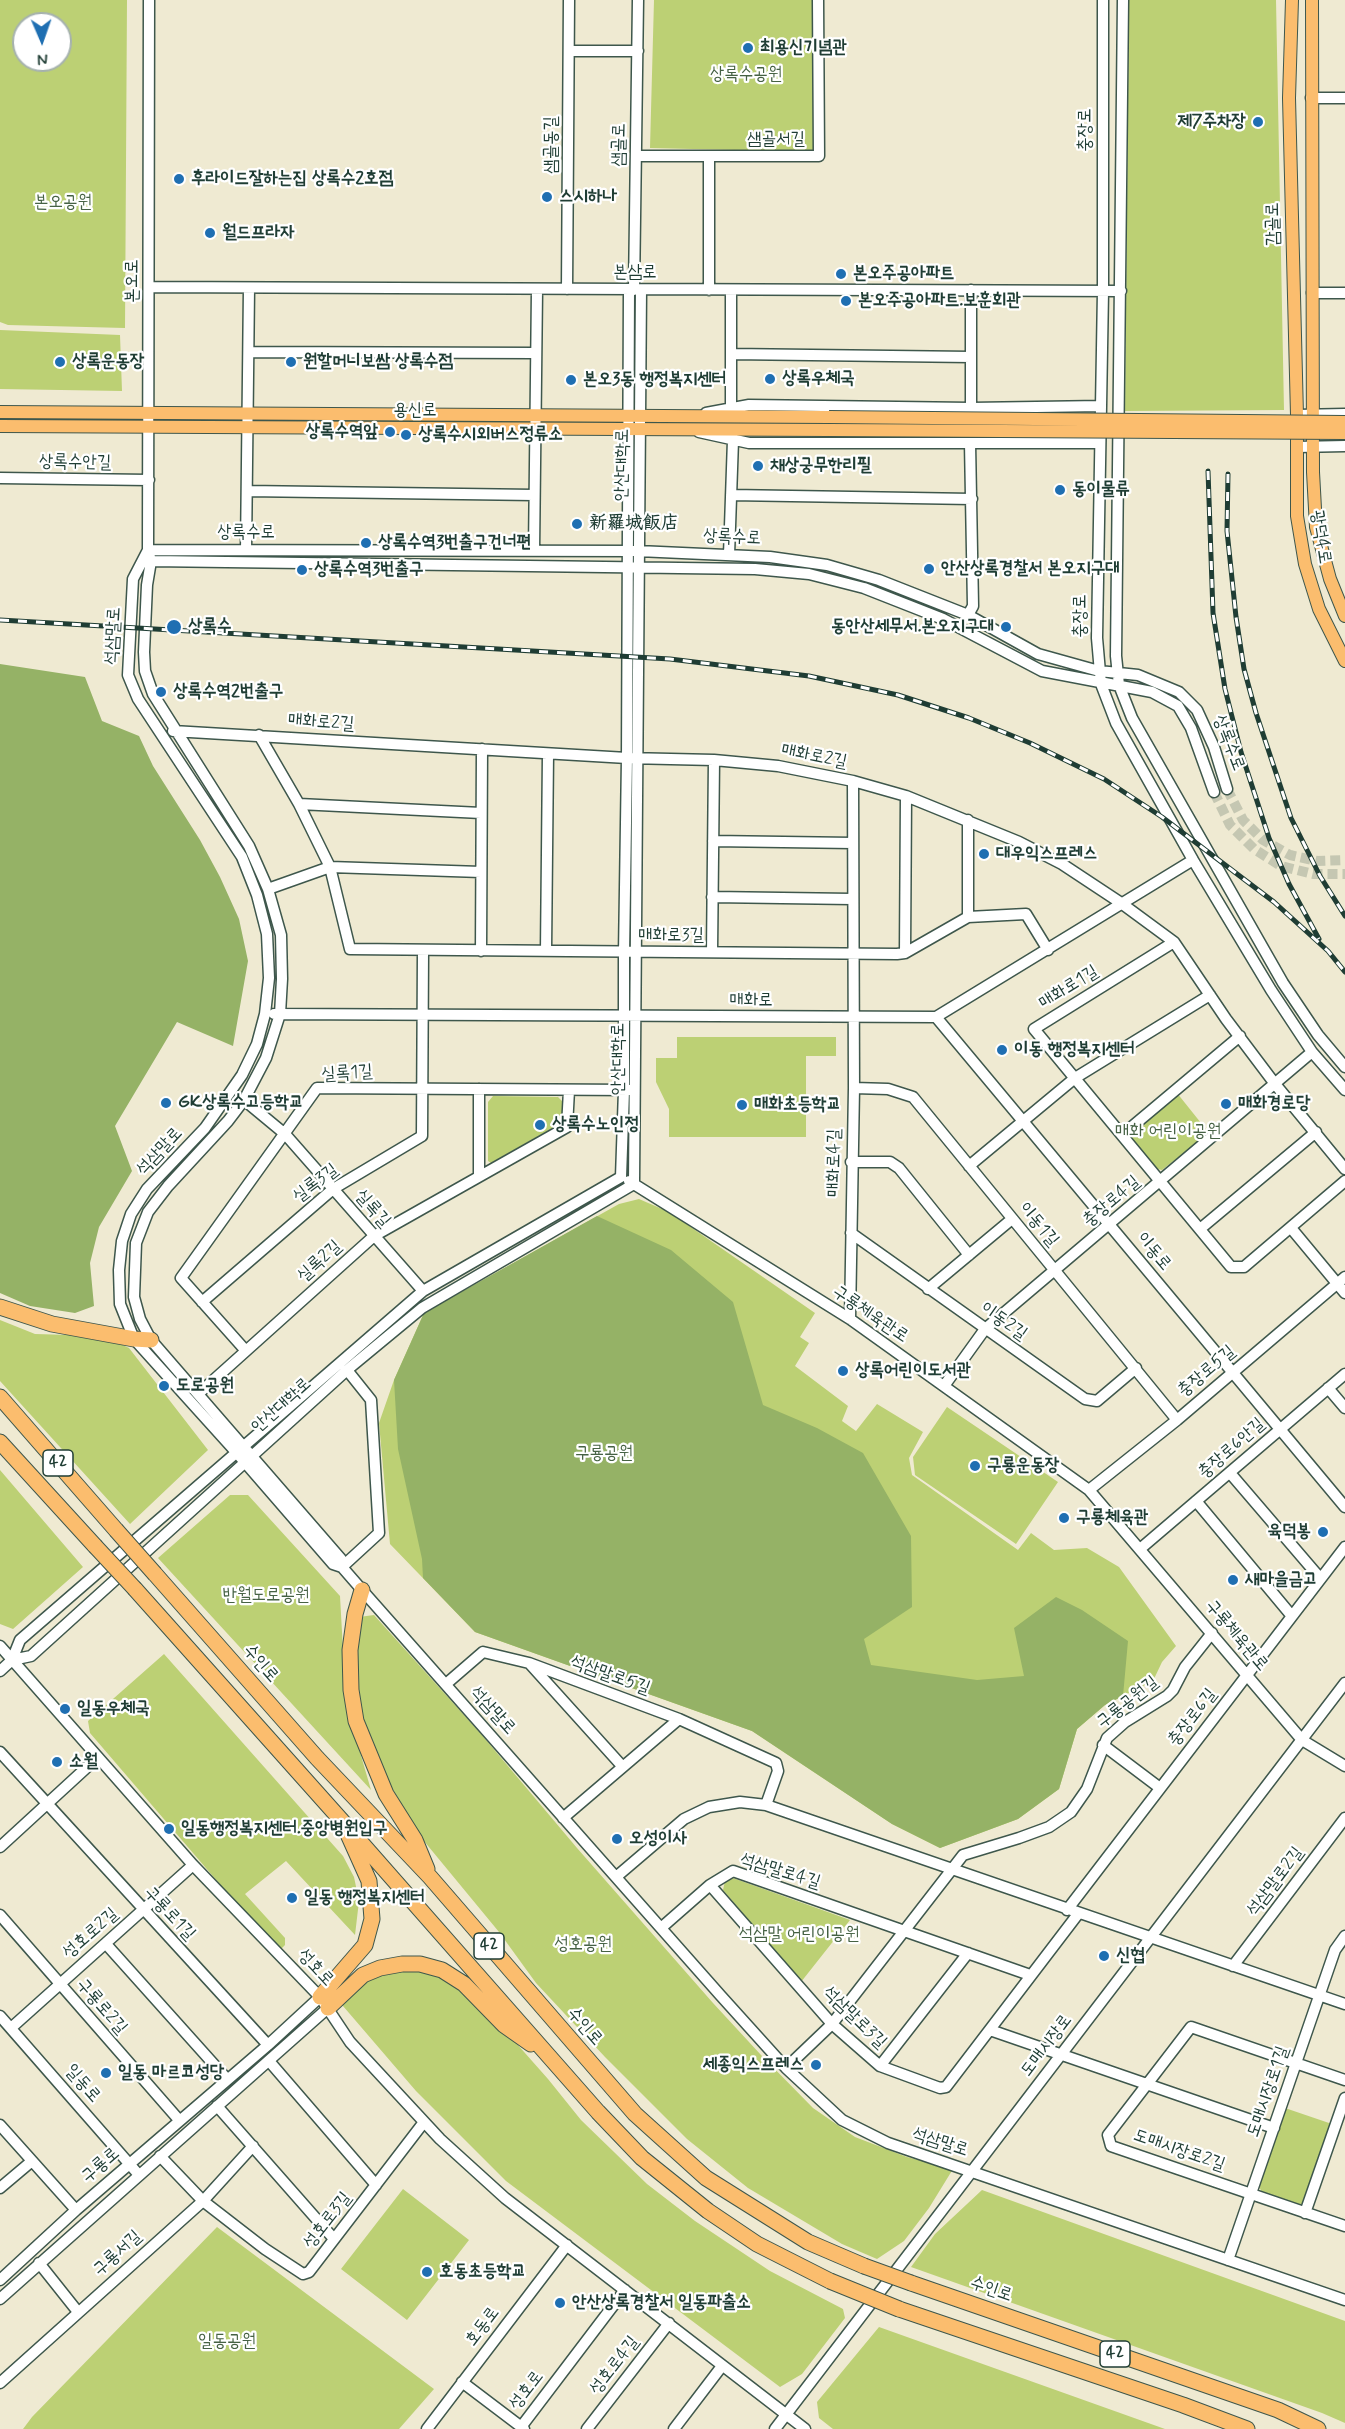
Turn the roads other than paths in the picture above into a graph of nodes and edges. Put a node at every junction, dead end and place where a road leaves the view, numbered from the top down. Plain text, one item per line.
1 (149, 0) edge
2 (569, 0) edge
3 (638, 0) edge
4 (818, 0) edge
5 (1103, 0) edge
6 (1124, 0) edge
7 (1292, 0) edge
8 (1312, 0) edge
9 (569, 51) junction
10 (638, 51) junction
11 (1311, 98) junction
12 (1345, 98) edge
13 (637, 156) junction
14 (709, 156) junction
15 (150, 287) junction
16 (249, 288) junction
17 (537, 290) junction
18 (567, 290) junction
19 (634, 290) junction
20 (709, 290) junction
21 (731, 290) junction
22 (971, 290) junction
23 (1102, 291) junction
24 (1121, 291) junction
25 (1312, 293) junction
26 (1345, 293) edge
27 (249, 352) junction
28 (535, 353) junction
29 (731, 354) junction
30 (971, 357) junction
31 (1101, 406) junction
32 (731, 407) junction
33 (971, 408) junction
34 (0, 412) edge
35 (149, 412) junction
36 (249, 412) junction
37 (1345, 414) edge
38 (1297, 415) junction
39 (1313, 415) junction
40 (534, 416) junction
41 (634, 417) junction
42 (691, 417) junction
43 (1345, 422) edge
44 (0, 426) edge
45 (149, 426) junction
46 (249, 427) junction
47 (534, 430) junction
48 (634, 430) junction
49 (690, 430) junction
50 (1345, 433) edge
51 (733, 440) junction
52 (970, 443) junction
53 (1099, 443) junction
54 (1345, 446) edge
55 (1297, 447) junction
56 (1313, 447) junction
57 (0, 478) edge
58 (149, 480) junction
59 (247, 491) junction
60 (534, 495) junction
61 (731, 495) junction
62 (972, 499) junction
63 (246, 550) junction
64 (534, 550) junction
65 (626, 551) junction
66 (638, 551) junction
67 (150, 555) junction
68 (729, 555) junction
69 (626, 567) junction
70 (638, 567) junction
71 (968, 615) junction
72 (1345, 616) edge
73 (1345, 661) edge
74 (1099, 671) junction
75 (1118, 679) junction
76 (1101, 684) junction
77 (158, 730) junction
78 (176, 730) junction
79 (259, 735) junction
80 (482, 749) junction
81 (548, 754) junction
82 (633, 758) junction
83 (714, 760) junction
84 (853, 781) junction
85 (1227, 789) tunnel mouth
86 (1214, 792) tunnel mouth
87 (906, 796) junction
88 (299, 804) junction
89 (481, 813) junction
90 (968, 820) junction
91 (713, 841) junction
92 (853, 843) junction
93 (1193, 860) junction
94 (330, 867) junction
95 (481, 872) junction
96 (268, 890) junction
97 (712, 897) junction
98 (852, 899) junction
99 (1121, 903) junction
100 (968, 917) junction
101 (1174, 942) junction
102 (1048, 950) junction
103 (423, 951) junction
104 (481, 951) junction
105 (546, 951) junction
106 (712, 952) junction
107 (905, 952) junction
108 (624, 953) junction
109 (636, 953) junction
110 (852, 954) junction
111 (1210, 995) junction
112 (265, 1014) junction
113 (280, 1014) junction
114 (423, 1015) junction
115 (630, 1017) junction
116 (853, 1017) junction
117 (936, 1017) junction
118 (1240, 1036) junction
119 (1312, 1052) junction
120 (1345, 1067) edge
121 (1075, 1078) junction
122 (1275, 1084) junction
123 (423, 1088) junction
124 (854, 1088) junction
125 (479, 1089) junction
126 (568, 1090) junction
127 (630, 1090) junction
128 (1345, 1090) edge
129 (244, 1100) junction
130 (1023, 1121) junction
131 (1316, 1132) junction
132 (285, 1134) junction
133 (1122, 1135) junction
134 (851, 1162) junction
135 (969, 1166) junction
136 (1345, 1168) edge
137 (479, 1176) junction
138 (621, 1177) junction
139 (1345, 1181) edge
140 (1160, 1183) junction
141 (634, 1184) junction
142 (333, 1189) junction
143 (1012, 1220) junction
144 (1110, 1225) junction
145 (1291, 1228) junction
146 (1200, 1230) junction
147 (851, 1233) junction
148 (374, 1236) junction
149 (969, 1255) junction
150 (1055, 1271) junction
151 (1341, 1280) edge
152 (928, 1289) junction
153 (423, 1291) junction
154 (1345, 1293) edge
155 (202, 1302) junction
156 (0, 1307) edge
157 (850, 1319) junction
158 (985, 1329) junction
159 (134, 1339) junction
160 (151, 1340) junction
161 (246, 1351) junction
162 (1136, 1368) junction
163 (346, 1370) junction
164 (1232, 1372) junction
165 (1345, 1374) edge
166 (944, 1386) junction
167 (1328, 1388) junction
168 (198, 1394) junction
169 (0, 1397) edge
170 (1345, 1408) edge
171 (1177, 1420) junction
172 (1279, 1430) junction
173 (0, 1442) edge
174 (240, 1448) junction
175 (248, 1459) junction
176 (1230, 1473) junction
177 (1089, 1490) junction
178 (1196, 1501) junction
179 (1345, 1507) edge
180 (1345, 1547) edge
181 (1140, 1549) junction
182 (342, 1567) junction
183 (1320, 1578) junction
184 (362, 1590) junction
185 (1292, 1615) junction
186 (1212, 1633) junction
187 (0, 1646) edge
188 (12, 1660) junction
189 (529, 1663) junction
190 (0, 1671) edge
191 (1247, 1674) junction
192 (1345, 1683) edge
193 (446, 1684) junction
194 (679, 1719) junction
195 (1302, 1740) junction
196 (1103, 1745) junction
197 (0, 1752) edge
198 (97, 1758) junction
199 (622, 1766) junction
200 (1345, 1766) edge
201 (1160, 1788) junction
202 (47, 1805) junction
203 (766, 1805) junction
204 (563, 1818) junction
205 (1345, 1818) edge
206 (342, 1821) junction
207 (0, 1847) edge
208 (193, 1865) junction
209 (951, 1869) junction
210 (430, 1877) junction
211 (616, 1877) junction
212 (710, 1885) junction
213 (143, 1910) junction
214 (1073, 1912) junction
215 (0, 1915) edge
216 (661, 1929) junction
217 (904, 1931) junction
218 (1345, 1936) edge
219 (1150, 1937) junction
220 (106, 1944) junction
221 (968, 1953) junction
222 (1233, 1966) junction
223 (1030, 1976) junction
224 (59, 1984) junction
225 (1320, 1996) junction
226 (324, 2002) junction
227 (1345, 2004) edge
228 (0, 2016) edge
229 (832, 2024) junction
230 (10, 2028) junction
231 (990, 2030) junction
232 (268, 2045) junction
233 (1062, 2054) junction
234 (269, 2061) junction
235 (1296, 2063) junction
236 (880, 2066) junction
237 (786, 2068) junction
238 (563, 2071) junction
239 (227, 2079) junction
240 (1345, 2080) edge
241 (1146, 2085) junction
242 (1345, 2098) edge
243 (217, 2106) junction
244 (179, 2120) junction
245 (424, 2122) junction
246 (0, 2125) edge
247 (1274, 2128) junction
248 (253, 2146) junction
249 (160, 2156) junction
250 (32, 2161) junction
251 (129, 2163) junction
252 (972, 2171) junction
253 (139, 2175) junction
254 (376, 2185) junction
255 (0, 2188) edge
256 (1251, 2194) junction
257 (203, 2201) junction
258 (76, 2210) junction
259 (1305, 2213) junction
260 (1345, 2226) edge
261 (334, 2239) junction
262 (567, 2245) junction
263 (1228, 2260) junction
264 (39, 2264) junction
265 (0, 2280) edge
266 (626, 2290) junction
267 (0, 2299) edge
268 (1345, 2300) edge
269 (78, 2312) junction
270 (669, 2323) junction
271 (722, 2366) junction
272 (0, 2382) edge
273 (462, 2382) junction
274 (786, 2415) junction
275 (523, 2428) edge
276 (427, 2429) edge
277 (587, 2429) edge
278 (674, 2429) edge
279 (775, 2429) edge
280 (805, 2429) edge
281 (1247, 2429) edge
282 (1318, 2429) edge

1 - 15 street, 본오로
2 - 9 street, 샘골동길
3 - 10 street, 샘골로
4 - 14 street, 샘골서길
5 - 23 street, 충장로
6 - 24 street, 충장로
7 - 38 main road, 감골로
8 - 11 main road, 감골로
9 - 10 street
9 - 18 street, 샘골동길
10 - 13 street, 샘골로
11 - 12 street
11 - 25 main road, 감골로
13 - 14 street
13 - 19 street, 샘골로
14 - 20 street
15 - 16 street, 본삼로
15 - 35 street, 본오로
16 - 17 street, 본삼로
16 - 27 street
17 - 18 street, 본삼로
17 - 28 street
18 - 19 street, 본삼로
19 - 20 street, 본삼로
19 - 41 street, 안산대학로
20 - 21 street, 본삼로
21 - 22 street, 본삼로
21 - 29 street
22 - 23 street, 본삼로
22 - 30 street
23 - 24 street, 본삼로
23 - 31 street, 충장로
24 - 75 street, 충장로
25 - 26 street
25 - 39 main road, 감골로
27 - 28 street
27 - 36 street
28 - 40 street
29 - 30 street
29 - 32 street
30 - 33 street
31 - 33 street
31 - 53 street, 충장로
32 - 33 street
32 - 42 street
34 - 35 main road, 용신로
35 - 36 main road, 용신로
35 - 45 street, 본오로
36 - 40 main road, 용신로
36 - 46 street
37 - 39 street
38 - 39 street
38 - 55 main road, 감골로
39 - 56 main road, 감골로
40 - 41 main road, 용신로
40 - 47 street
41 - 42 main road, 용신로
41 - 48 street, 안산대학로
42 - 43 main road, 용신로, bridge
44 - 45 main road, 용신로
45 - 46 main road, 용신로
45 - 58 street, 본오로
46 - 47 main road, 용신로
46 - 59 street
47 - 48 main road, 용신로
47 - 60 street
48 - 49 main road, 용신로
48 - 65 street, 안산대학로
48 - 66 street, 안산대학로
49 - 50 main road, 용신로, bridge
49 - 51 street
51 - 52 street
51 - 61 street
52 - 53 street
52 - 62 street
53 - 74 street, 충장로
54 - 56 street
55 - 56 street
55 - 73 main road, 광덕4로
56 - 72 main road, 광덕4로
57 - 58 street, 상록수안길
58 - 67 street, 본오로
59 - 60 street
59 - 63 street
60 - 64 street
61 - 62 street
61 - 68 street
62 - 71 street
63 - 64 street, 상록수로
63 - 67 street, 상록수로
64 - 65 street, 상록수로
65 - 66 street, 상록수로
65 - 69 street, 안산대학로
66 - 68 street, 상록수로
66 - 70 street, 안산대학로
67 - 69 street, 상록수로
67 - 77 street, 석삼말로
67 - 78 street, 석삼말로
68 - 71 street, 상록수로
69 - 70 street, 상록수로
69 - 82 street, 안산대학로
70 - 76 street, 상록수로
70 - 82 street, 안산대학로
71 - 74 street, 상록수로
74 - 75 street, 상록수로
74 - 76 street, 충장로
75 - 76 street, 상록수로
75 - 85 street, 상록수로
75 - 86 street, 상록수로
75 - 120 street, 충장로
76 - 93 street, 충장로
77 - 78 street, 매화로2길
77 - 112 street, 석삼말로
78 - 79 street, 매화로2길
78 - 96 street, 석삼말로
79 - 80 street, 매화로2길
79 - 88 street, 매화로3길
80 - 81 street, 매화로2길
80 - 89 street
81 - 82 street, 매화로2길
81 - 105 street
82 - 83 street, 매화로2길
82 - 108 street, 안산대학로
82 - 109 street, 안산대학로
83 - 84 street, 매화로2길
83 - 91 street
84 - 87 street, 매화로2길
84 - 92 street, 매화로4길
87 - 90 street, 매화로2길
87 - 107 street
88 - 89 street
88 - 94 street, 매화로3길
89 - 95 street
90 - 99 street, 매화로2길
90 - 100 street
91 - 92 street
91 - 97 street
92 - 98 street, 매화로4길
93 - 99 street
93 - 119 street, 충장로
94 - 95 street
94 - 96 street
94 - 103 street, 매화로3길
95 - 104 street
96 - 113 street, 석삼말로
97 - 98 street
97 - 106 street
98 - 110 street, 매화로4길
99 - 101 street
99 - 102 street
100 - 102 street, 매화로3길
100 - 107 street, 매화로3길
101 - 111 street
101 - 121 street, 매화로1길
102 - 117 street
103 - 104 street, 매화로3길
103 - 114 street
104 - 105 street, 매화로3길
105 - 108 street, 매화로3길
106 - 109 street, 매화로3길
106 - 110 street, 매화로3길
107 - 110 street, 매화로3길
108 - 109 street, 매화로3길
108 - 115 street, 안산대학로
109 - 115 street, 안산대학로
110 - 116 street, 매화로4길
111 - 118 street
111 - 121 street
112 - 113 street, 매화로
112 - 159 street, 석삼말로
113 - 114 street, 매화로
113 - 129 street, 석삼말로
114 - 115 street, 매화로
114 - 123 street
115 - 116 street, 매화로
115 - 127 street, 안산대학로
116 - 117 street, 매화로
116 - 124 street, 매화로4길
117 - 130 street, 이동로
118 - 122 street
118 - 133 street
119 - 122 street, 충장로4길
119 - 128 street, 충장로
121 - 130 street
121 - 133 street, 매화로1길
122 - 131 street
122 - 140 street, 충장로4길
123 - 125 street, 실록1길
123 - 132 street, 실록1길
123 - 142 street, 실록3길
124 - 134 street, 매화로4길
124 - 135 street, 이동1길
125 - 126 street, 실록1길
125 - 137 street
126 - 127 street, 실록1길
126 - 137 street, 실록2길
127 - 138 street, 안산대학로
127 - 141 street, 안산대학로
129 - 132 street, 실록길
129 - 160 street, 석삼말로
130 - 135 street
130 - 144 street, 이동로
131 - 136 street
131 - 146 street
132 - 142 street, 실록길
132 - 155 street, 실록1길
133 - 140 street, 매화로1길
134 - 147 street, 매화로4길
134 - 149 street
135 - 143 street, 이동1길
137 - 148 street, 실록2길
138 - 141 street, 구룡체육관로
138 - 153 street, 안산대학로
139 - 145 street, 매화로1길
140 - 144 street, 충장로4길
140 - 146 street, 매화로1길
141 - 157 street, 구룡체육관로
141 - 163 street, 안산대학로
142 - 148 street, 실록길
142 - 155 street, 실록3길
143 - 149 street
143 - 150 street, 이동1길
144 - 150 street, 충장로4길
144 - 164 street, 이동로
145 - 146 street, 매화로1길
145 - 151 street
147 - 152 street, 이동2길
147 - 157 street, 매화로4길
148 - 153 street, 실록길
148 - 161 street, 실록2길
149 - 152 street
150 - 158 street, 충장로4길
150 - 162 street, 이동1길
151 - 154 street
151 - 164 street, 충장로5길
152 - 158 street, 이동2길
153 - 174 street, 안산대학로
155 - 161 street, 실록1길
156 - 159 highway
157 - 166 street, 구룡체육관로
158 - 162 street, 이동2길
158 - 166 street, 충장로4길
159 - 160 highway
159 - 174 street, 석삼말로
160 - 168 street, 석삼말로
161 - 168 street, 실록2길
162 - 171 street, 이동1길
163 - 175 street, 안산대학로
163 - 182 street
164 - 171 street, 충장로5길
164 - 172 street, 이동로
165 - 167 street, 충장로6안길
166 - 177 street, 구룡체육관로
167 - 170 street
167 - 172 street, 충장로6안길
168 - 174 street, 석삼말로
169 - 210 highway, 수인로 / 42, bridge
171 - 177 street, 충장로5길
172 - 176 street, 충장로6안길
172 - 179 street, 이동로
173 - 206 highway, 42, bridge
174 - 175 street, 석삼말로
174 - 188 street, 안산대학로
175 - 182 street, 석삼말로
175 - 188 street, 안산대학로
176 - 178 street, 충장로6안길
176 - 183 street
177 - 181 street, 구룡체육관로
178 - 181 street, 충장로6안길
178 - 185 street
180 - 183 street, 충장로6길
181 - 186 street, 구룡체육관로
182 - 184 street, 석삼말로
183 - 185 street, 충장로6길
184 - 193 street, 석삼말로
184 - 210 highway
185 - 191 street, 충장로6길
186 - 191 street, 구룡체육관로
186 - 196 street, 구룡공원길
187 - 188 street, 성호로
188 - 190 street, 안산대학로
188 - 198 street, 성호로
189 - 193 street, 석삼말로5길
189 - 194 street, 석삼말로5길
189 - 199 street, 석삼말로5길
191 - 195 street, 구룡체육관로
191 - 201 street, 충장로6길
192 - 195 street, 도매시장로
193 - 204 street, 석삼말로
194 - 199 street
194 - 203 street, 석삼말로5길
195 - 200 street
195 - 219 street, 도매시장로
196 - 201 street
196 - 209 street, 구룡공원길
197 - 202 street, 구룡로1길
198 - 202 street
198 - 208 street, 성호로
199 - 204 street
201 - 214 street, 충장로6길
202 - 207 street
202 - 213 street, 구룡로1길
203 - 209 street
203 - 211 street
204 - 211 street, 석삼말로
205 - 222 street, 석삼말로2길
206 - 226 highway
206 - 238 highway, 42
208 - 213 street, 성호로2길
208 - 226 street, 성호로
209 - 214 street
209 - 217 street, 구룡공원길
210 - 282 highway, 수인로 / 42, bridge
211 - 216 street, 석삼말로
212 - 216 street, 석삼말로4길
212 - 217 street, 석삼말로4길
212 - 229 street, 석삼말로3길
213 - 220 street, 성호로2길
213 - 232 street, 구룡로1길
214 - 219 street
214 - 223 street, 석삼말로3길
215 - 224 street, 구룡로2길
216 - 237 street, 석삼말로
217 - 221 street, 석삼말로4길
217 - 229 street
218 - 225 street, 도매시장로1길
219 - 222 street
219 - 233 street, 도매시장로
220 - 224 street, 성호로2길
220 - 239 street
221 - 223 street, 석삼말로4길
221 - 236 street
222 - 225 street
223 - 231 street, 석삼말로3길
224 - 230 street, 성호로2길
224 - 244 street, 구룡로2길
225 - 227 street
225 - 235 street, 도매시장로1길
226 - 232 street, 구룡로
226 - 234 street, 구룡로
226 - 238 highway
226 - 245 street, 성호로
228 - 230 street, 일동로
229 - 236 street, 석삼말로3길
229 - 237 street
230 - 251 street, 일동로
231 - 233 street
231 - 236 street, 석삼말로3길
232 - 239 street, 구룡로
233 - 241 street
233 - 252 street, 도매시장로
234 - 243 street, 구룡로
234 - 254 street
235 - 240 street, 도매시장로2길
235 - 241 street, 도매시장로2길
235 - 247 street, 도매시장로1길
237 - 252 street, 석삼말로
238 - 281 highway, 42, bridge
239 - 244 street, 구룡로
241 - 247 street
241 - 256 street, 도매시장로2길
242 - 259 street
243 - 248 street
243 - 249 street, 구룡로
244 - 251 street, 구룡로
245 - 254 street, 성호로3길
245 - 262 street, 성호로
246 - 250 street
247 - 256 street, 도매시장로1길
248 - 257 street, 구룡서길
248 - 261 street
249 - 253 street, 구룡로
249 - 257 street, 성호로3길
250 - 255 street
250 - 258 street
251 - 253 street, 일동로
251 - 258 street, 구룡로
252 - 263 street, 석삼말로
252 - 274 street, 도매시장로
253 - 264 street, 구룡로
254 - 261 street, 성호로3길
256 - 259 street, 도매시장로2길
256 - 263 street, 도매시장로1길
257 - 261 street, 성호로3길
257 - 269 street, 구룡서길
258 - 265 street, 구룡로
259 - 260 street, 도매시장로2길
262 - 266 street, 성호로
262 - 273 street, 호동로
263 - 268 street, 석삼말로
264 - 267 street, 구룡로
264 - 269 street
266 - 270 street, 성호로
266 - 275 street, 성호로
269 - 272 street, 구룡서길
270 - 271 street, 성호로
270 - 277 street, 성호로4길
271 - 274 street, 성호로
271 - 278 street
273 - 275 street
273 - 276 street, 호동로
274 - 279 street, 도매시장로
274 - 280 street, 성호로

